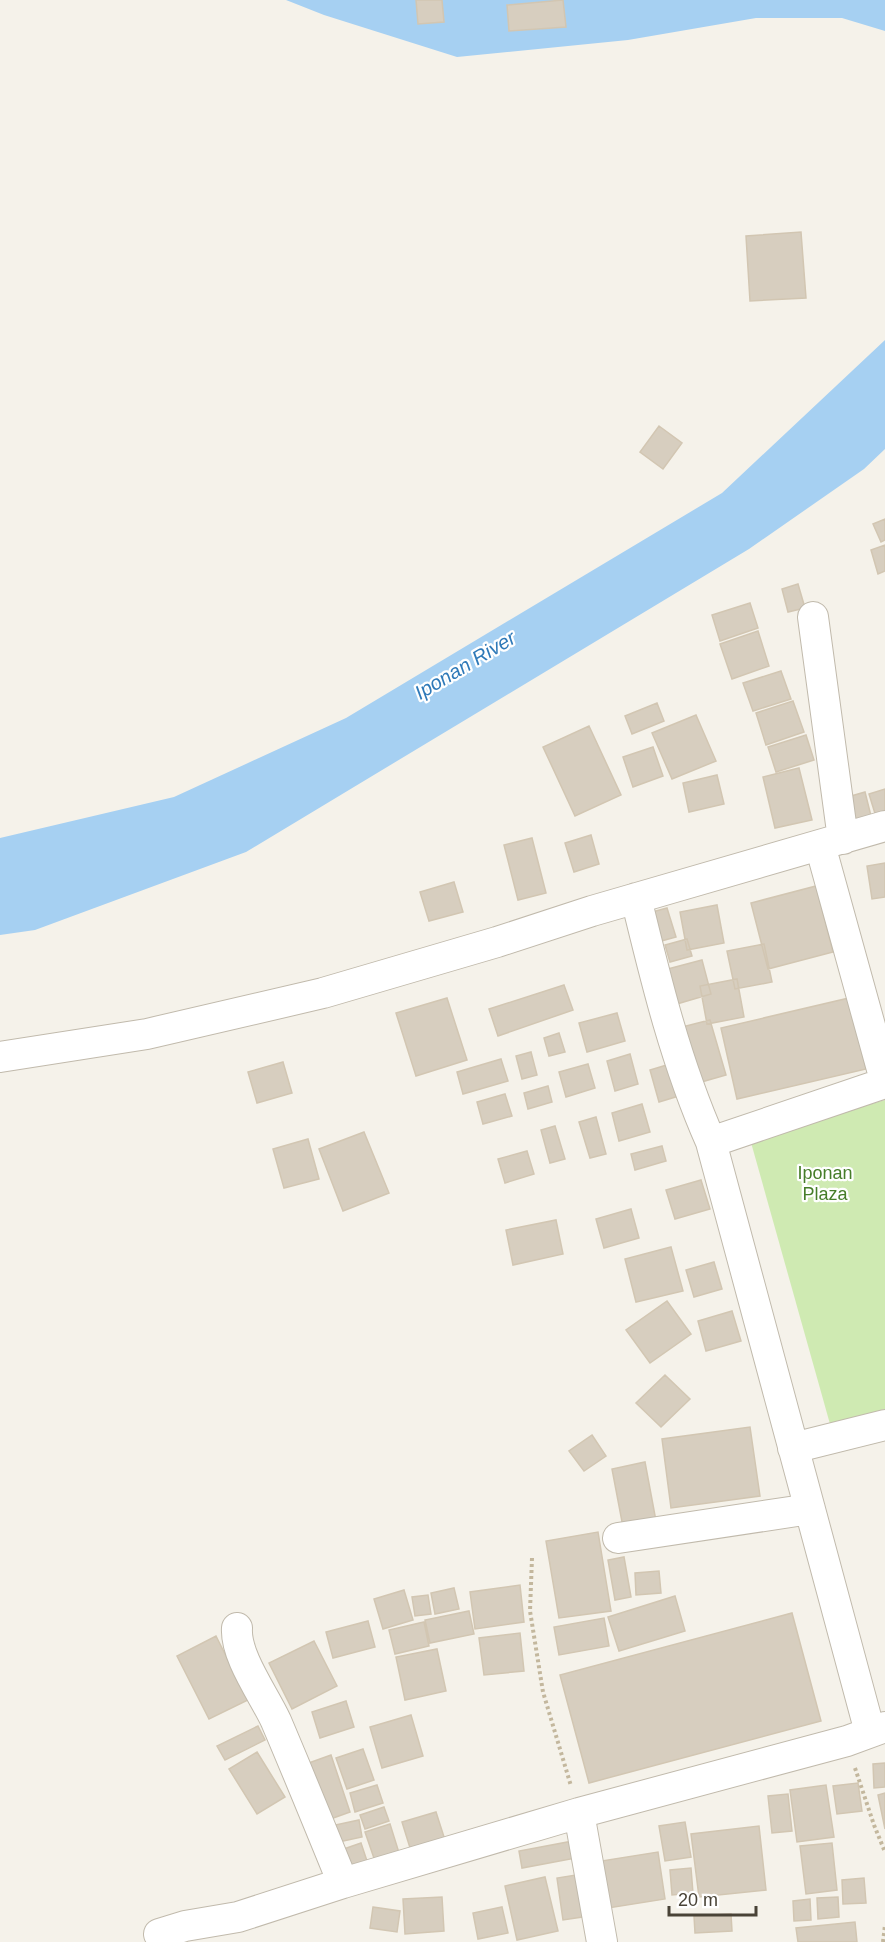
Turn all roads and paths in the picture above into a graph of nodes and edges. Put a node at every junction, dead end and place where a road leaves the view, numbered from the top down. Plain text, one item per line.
1 (813, 616) dead end
2 (885, 826) edge
3 (831, 842) junction
4 (636, 898) junction
5 (0, 1057) edge
6 (885, 1081) edge
7 (711, 1142) junction
8 (885, 1425) edge
9 (793, 1448) junction
10 (810, 1509) junction
11 (618, 1538) dead end
12 (532, 1558) dead end
13 (237, 1628) dead end
14 (867, 1733) edge
15 (579, 1813) junction
16 (885, 1852) edge
17 (344, 1883) junction
18 (885, 1925) edge
19 (159, 1934) dead end
20 (602, 1942) edge
21 (883, 1942) edge

1 - 3 street
2 - 3 street
3 - 4 street
3 - 6 street
4 - 5 street
4 - 7 street
6 - 7 street
7 - 9 street
8 - 9 street
9 - 10 street
10 - 11 street
10 - 14 street
12 - 15 path
13 - 17 street
14 - 15 street
14 - 16 path
15 - 17 street
15 - 20 street
17 - 19 street
18 - 21 path

